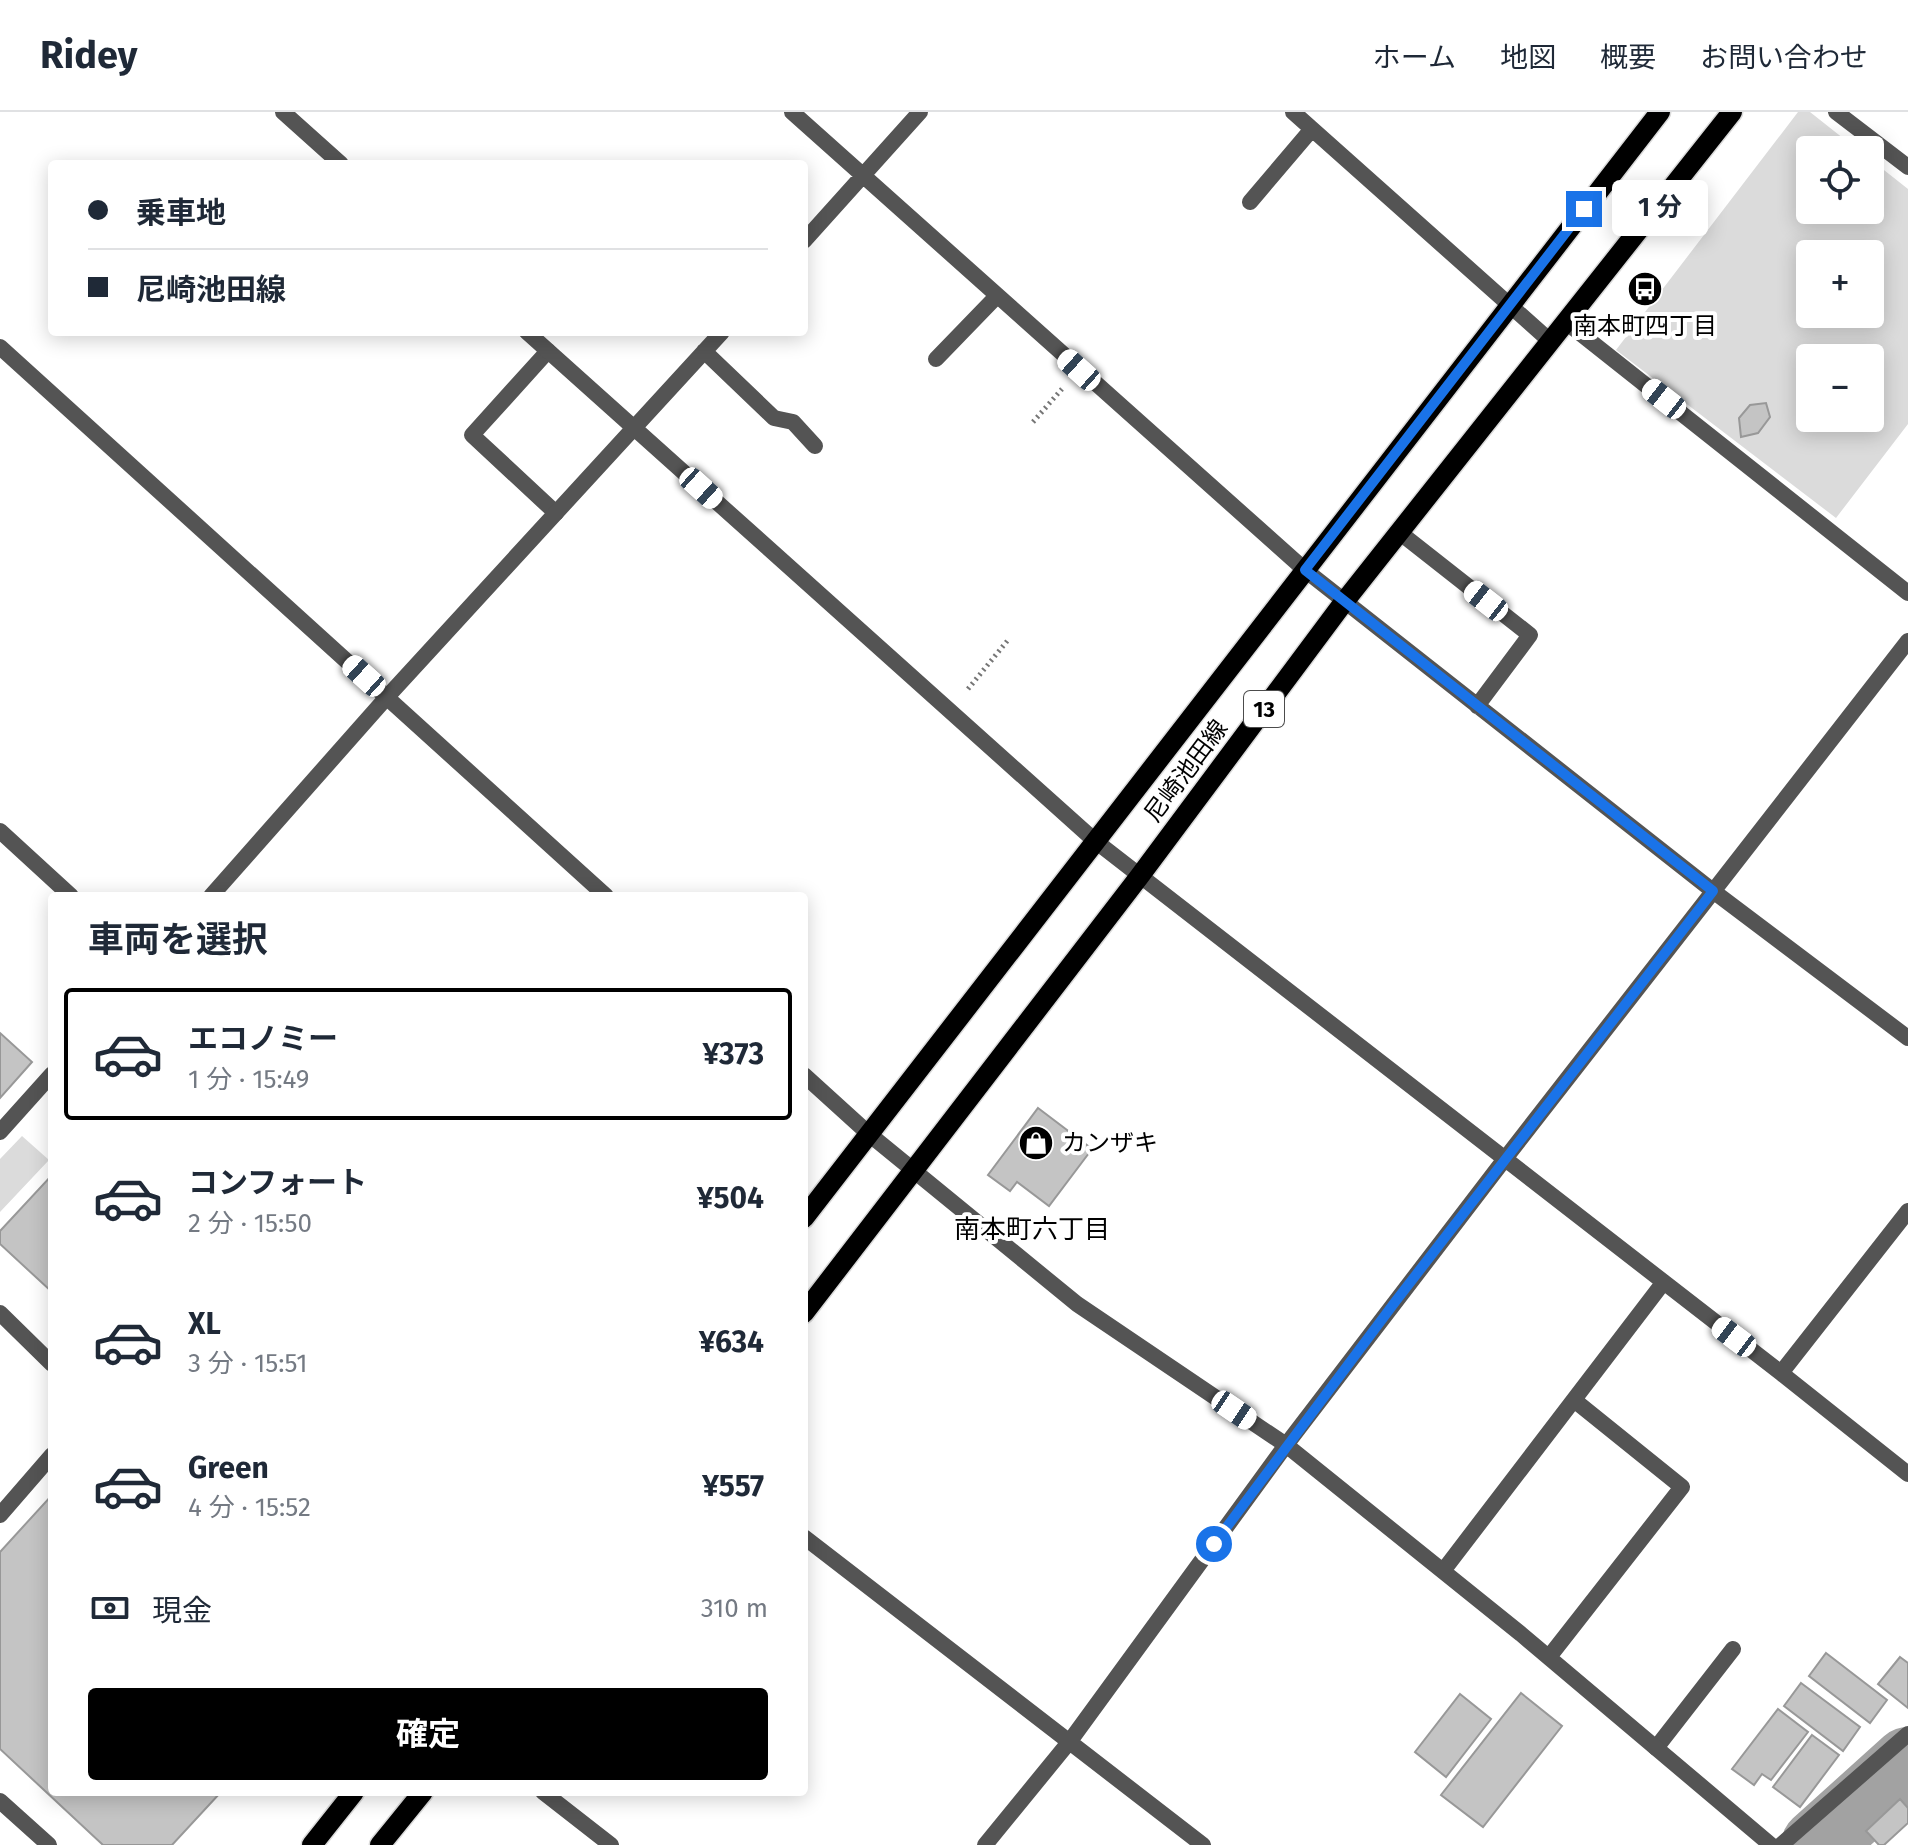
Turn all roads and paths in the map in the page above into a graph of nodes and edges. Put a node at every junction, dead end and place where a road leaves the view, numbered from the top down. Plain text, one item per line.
1 (283, 112) edge
2 (792, 112) edge
3 (920, 112) edge
4 (1293, 112) edge
5 (1660, 112) edge
6 (1732, 112) edge
7 (1836, 112) edge
8 (1312, 129) junction
9 (337, 160) edge
10 (1908, 167) edge
11 (863, 176) junction
12 (1250, 202) dead end
13 (808, 237) edge
14 (997, 296) junction
15 (1509, 306) junction
16 (1566, 322) junction
17 (531, 336) edge
18 (718, 336) edge
19 (1550, 341) junction
20 (0, 347) edge
21 (548, 351) junction
22 (704, 351) junction
23 (936, 359) dead end
24 (1079, 370) junction
25 (1033, 422) dead end
26 (634, 428) junction
27 (815, 446) dead end
28 (556, 513) junction
29 (1399, 532) junction
30 (1305, 570) junction
31 (1908, 593) edge
32 (1344, 602) junction
33 (1008, 640) dead end
34 (1908, 641) edge
35 (387, 697) junction
36 (1477, 706) junction
37 (950, 711) junction
38 (0, 831) edge
39 (1094, 840) junction
40 (1139, 877) junction
41 (1713, 891) junction
42 (67, 892) edge
43 (215, 892) edge
44 (602, 892) edge
45 (1908, 1038) edge
46 (48, 1078) edge
47 (808, 1079) edge
48 (0, 1132) edge
49 (869, 1134) junction
50 (1504, 1160) junction
51 (916, 1170) junction
52 (1908, 1211) edge
53 (808, 1213) edge
54 (1663, 1283) junction
55 (808, 1308) edge
56 (0, 1313) edge
57 (48, 1360) edge
58 (1781, 1373) junction
59 (1574, 1400) junction
60 (1286, 1445) junction
61 (48, 1460) edge
62 (1908, 1474) edge
63 (0, 1515) edge
64 (808, 1540) edge
65 (1443, 1571) junction
66 (1733, 1649) dead end
67 (1549, 1657) junction
68 (1908, 1734) edge
69 (1070, 1741) junction
70 (1656, 1748) junction
71 (351, 1796) edge
72 (420, 1796) edge
73 (548, 1796) edge
74 (0, 1801) edge
75 (49, 1845) edge
76 (312, 1845) edge
77 (380, 1845) edge
78 (611, 1845) edge
79 (985, 1845) edge
80 (1203, 1845) edge
81 (1771, 1845) edge
82 (1781, 1845) edge

1 - 9 street
2 - 11 street
3 - 11 street
4 - 8 street
5 - 15 main road, 尼崎池田線 / 13
6 - 16 main road, 尼崎池田線 / 13
7 - 10 street
8 - 12 street
8 - 15 street
11 - 13 street
11 - 14 street
14 - 23 street
14 - 24 street
15 - 19 street
15 - 30 main road, 尼崎池田線 / 13
16 - 19 main road, 尼崎池田線 / 13
16 - 31 street
17 - 21 street
18 - 22 street
19 - 29 main road, 尼崎池田線 / 13
20 - 35 street
21 - 26 street
21 - 28 street
22 - 26 street
22 - 27 street
24 - 25 path
24 - 30 street
26 - 28 street
26 - 37 street
28 - 35 street
29 - 32 main road, 尼崎池田線 / 13
29 - 36 street
30 - 32 street
30 - 39 main road, 尼崎池田線 / 13
32 - 36 street
32 - 40 main road, 尼崎池田線 / 13
33 - 37 path
34 - 41 street
35 - 43 street
35 - 44 street
36 - 41 street
37 - 39 street
38 - 42 street
39 - 40 street
39 - 49 main road, 尼崎池田線 / 13
40 - 50 street
40 - 51 main road, 尼崎池田線 / 13
41 - 45 street
41 - 50 street
46 - 48 street
47 - 49 street
49 - 51 street
49 - 53 main road, 尼崎池田線 / 13
50 - 54 street
50 - 60 street
51 - 55 main road, 尼崎池田線 / 13
51 - 60 street
52 - 58 street
54 - 58 street
54 - 59 street
56 - 57 street
58 - 62 street
59 - 65 street
59 - 67 street
60 - 65 street
60 - 69 street
61 - 63 street
64 - 69 street
65 - 67 street
66 - 70 street
67 - 70 street
68 - 82 street
69 - 79 street
69 - 80 street
70 - 81 street
71 - 76 main road
72 - 77 main road
73 - 78 street
74 - 75 street

